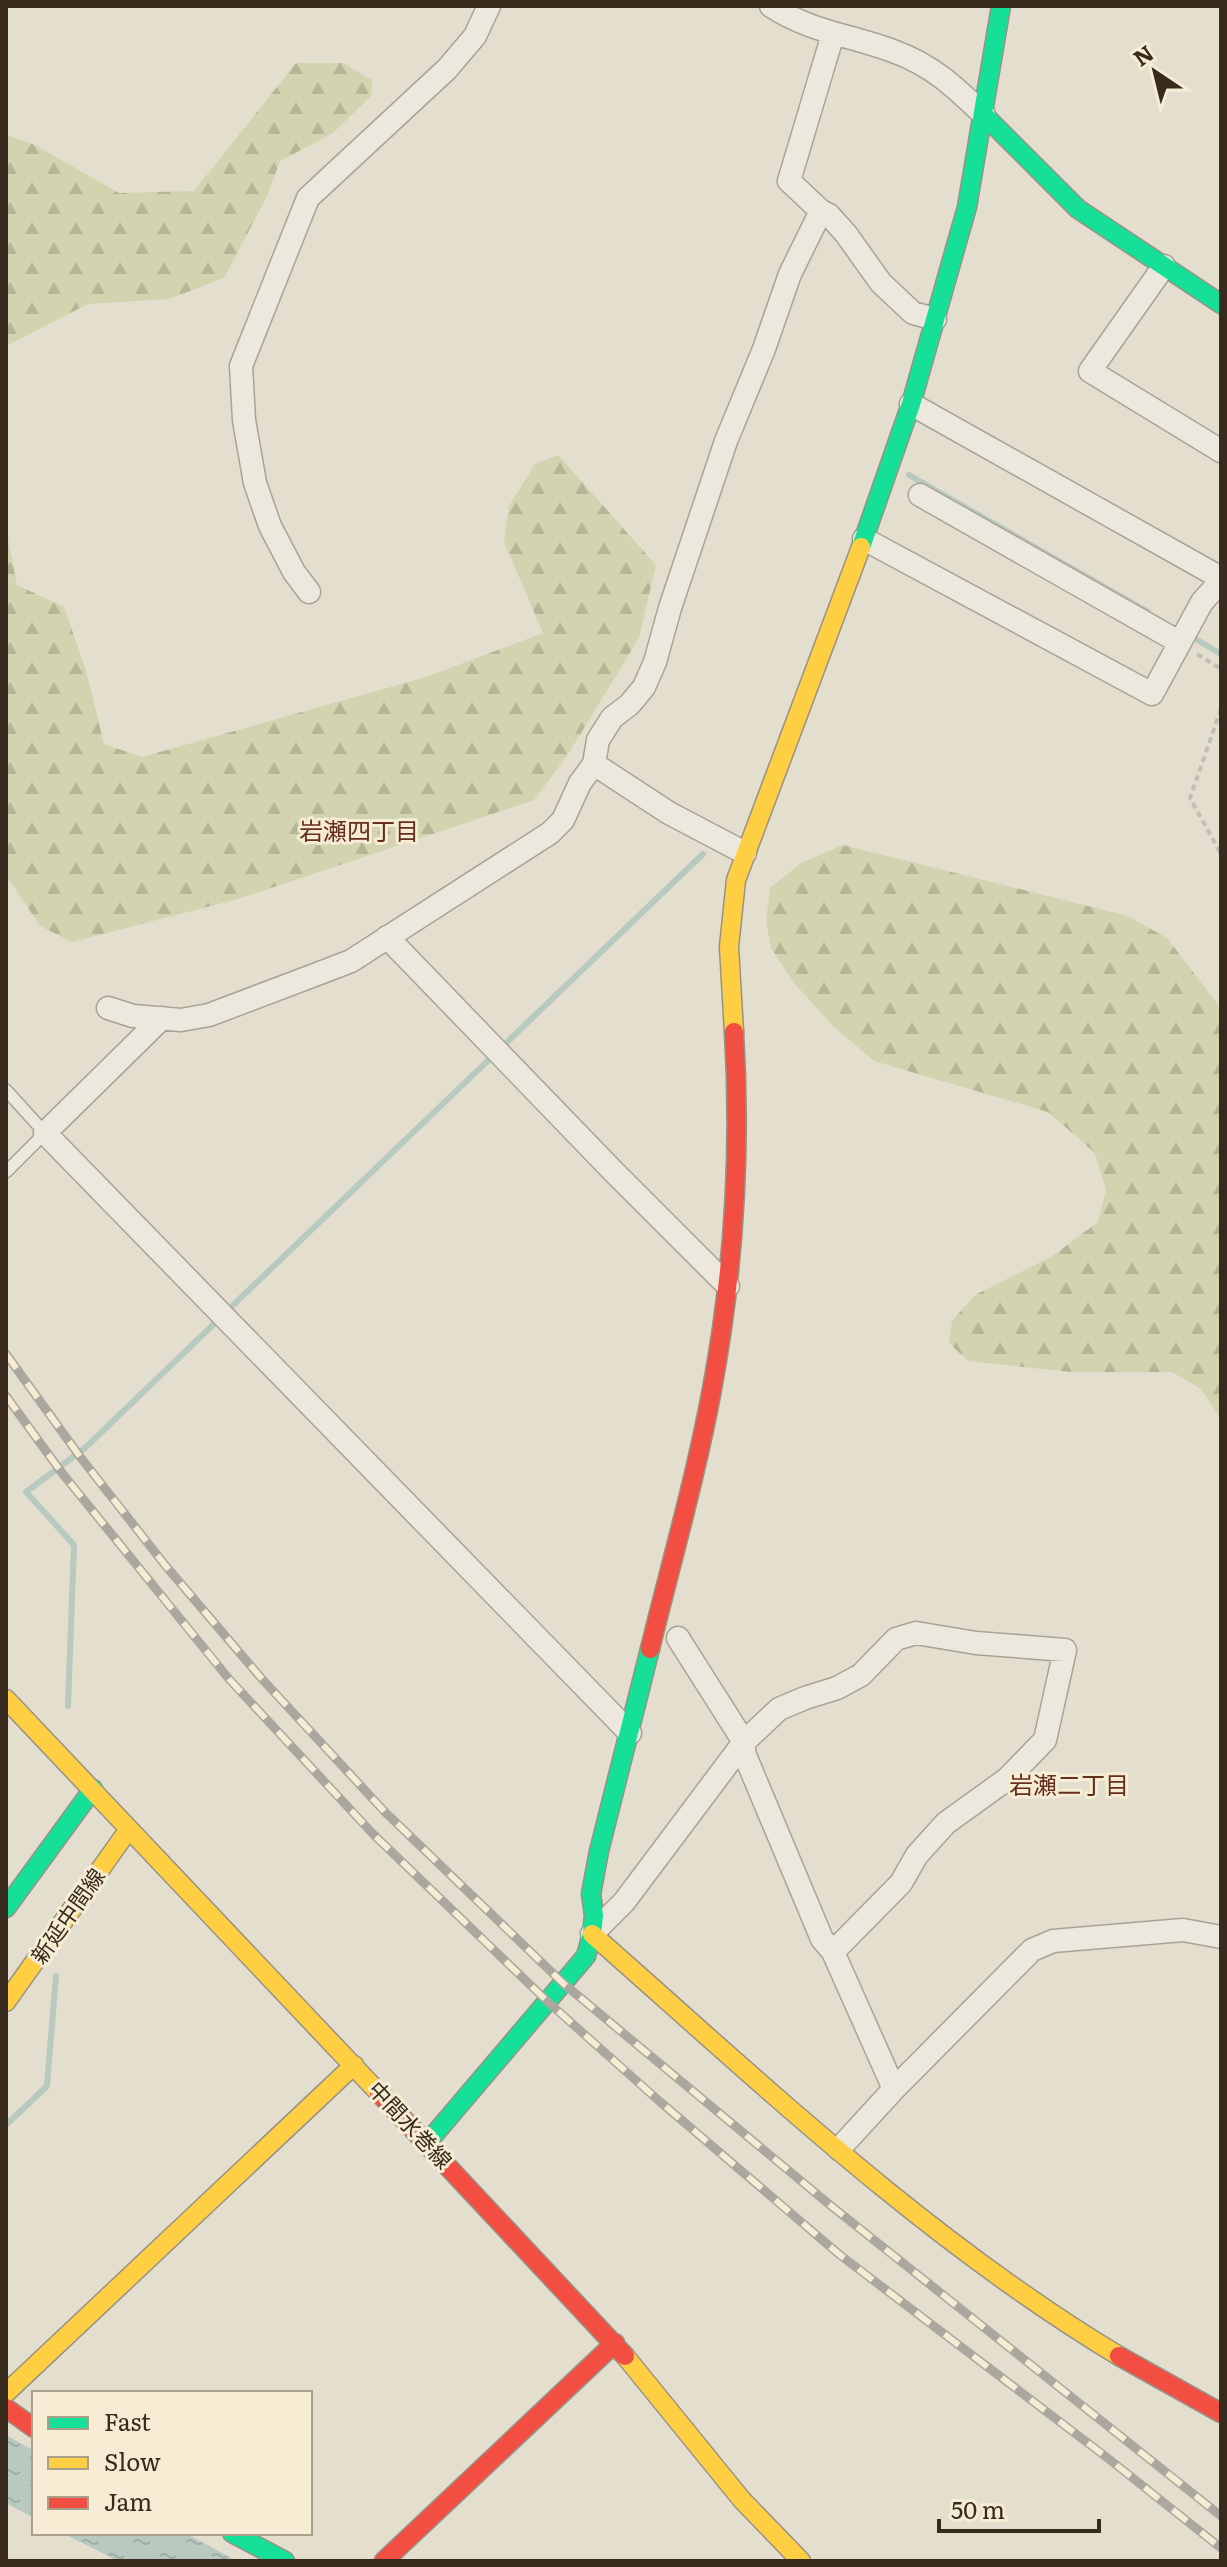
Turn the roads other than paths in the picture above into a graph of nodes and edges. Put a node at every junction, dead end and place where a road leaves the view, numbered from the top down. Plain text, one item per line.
1 (489, 6) edge
2 (771, 6) edge
3 (1001, 6) edge
4 (833, 34) junction
5 (984, 115) junction
6 (821, 211) junction
7 (1164, 266) junction
8 (1221, 304) edge
9 (935, 319) junction
10 (911, 404) junction
11 (1221, 451) edge
12 (920, 495) dead end
13 (864, 539) junction
14 (1221, 580) edge
15 (309, 592) dead end
16 (1179, 642) junction
17 (594, 764) junction
18 (745, 853) junction
19 (387, 937) junction
20 (108, 1008) dead end
21 (162, 1018) junction
22 (6, 1090) edge
23 (45, 1133) junction
24 (6, 1172) edge
25 (728, 1286) junction
26 (678, 1638) dead end
27 (6, 1699) edge
28 (630, 1733) junction
29 (744, 1742) junction
30 (93, 1789) junction
31 (129, 1829) junction
32 (6, 1908) edge
33 (592, 1934) junction
34 (1221, 1937) edge
35 (833, 1952) junction
36 (6, 2002) edge
37 (354, 2065) junction
38 (894, 2089) junction
39 (427, 2143) junction
40 (839, 2149) junction
41 (615, 2343) junction
42 (6, 2393) edge
43 (6, 2408) edge
44 (1221, 2413) edge
45 (32, 2427) edge
46 (236, 2535) edge
47 (285, 2561) edge
48 (384, 2561) edge
49 (801, 2561) edge

1 - 15 street
2 - 4 street
3 - 5 street
4 - 5 street
4 - 6 street
5 - 7 street
5 - 9 street
6 - 9 street
6 - 17 street
7 - 8 street
7 - 11 street
9 - 10 street
10 - 13 street
10 - 14 street
12 - 16 street
13 - 16 street
13 - 18 street
14 - 16 street
17 - 18 street
17 - 19 street
18 - 25 street
19 - 21 street
19 - 25 street
20 - 21 street
21 - 23 street
22 - 23 lane
23 - 24 lane
23 - 28 street
25 - 28 street
26 - 29 street
27 - 30 street, 中間水巻線
28 - 33 street
29 - 33 street
29 - 35 street
29 - 35 street
30 - 31 street, 中間水巻線
30 - 32 street
31 - 36 street, 新延中間線
31 - 37 street, 中間水巻線
33 - 39 street
33 - 40 street
34 - 38 street
35 - 38 street
37 - 39 street, 中間水巻線
37 - 42 street
38 - 40 street
39 - 41 street, 中間水巻線
40 - 44 street
41 - 48 street
41 - 49 street, 中間水巻線
43 - 45 street
46 - 47 street

